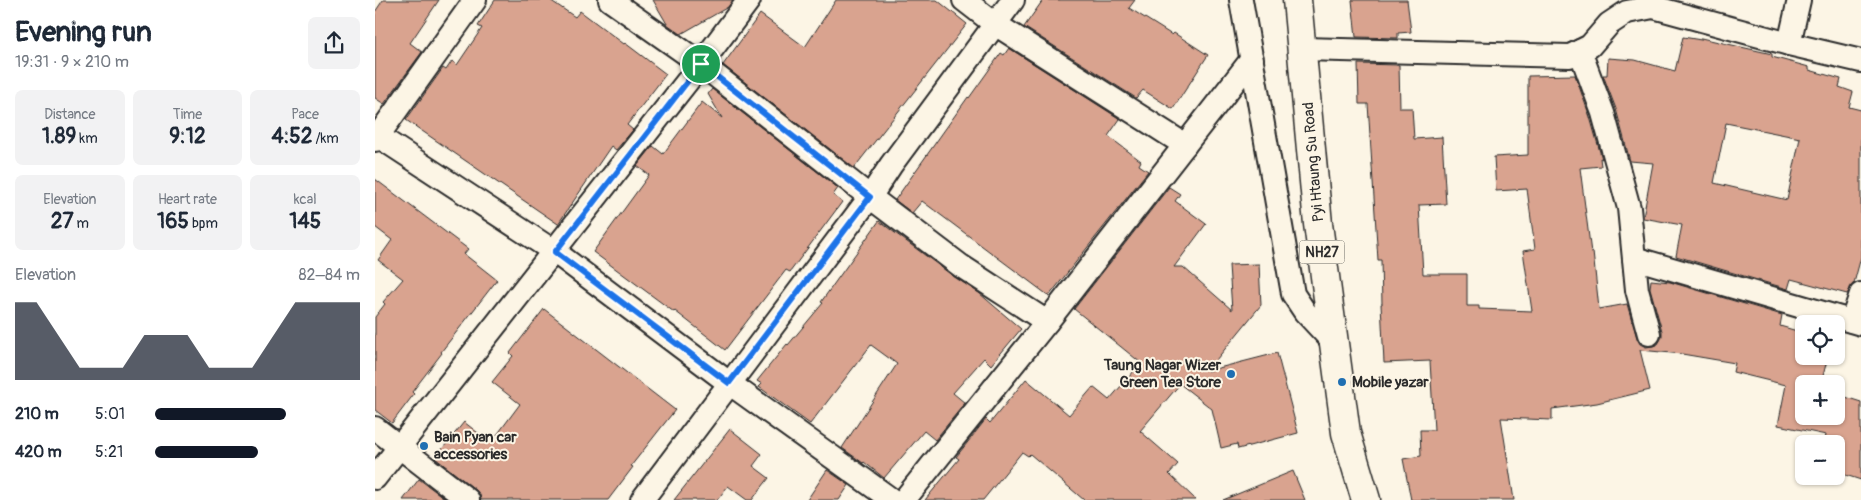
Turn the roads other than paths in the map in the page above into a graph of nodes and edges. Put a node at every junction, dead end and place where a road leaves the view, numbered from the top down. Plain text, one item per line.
1 (475, 0) edge
2 (610, 0) edge
3 (749, 0) edge
4 (964, 0) edge
5 (1013, 0) edge
6 (1241, 0) edge
7 (1297, 0) edge
8 (1614, 0) edge
9 (1799, 0) edge
10 (995, 24) junction
11 (1609, 24) junction
12 (1789, 44) junction
13 (1303, 49) junction
14 (1580, 51) junction
15 (1252, 59) junction
16 (1861, 61) edge
17 (701, 64) junction
18 (376, 136) edge
19 (1185, 145) junction
20 (870, 197) junction
21 (555, 252) junction
22 (1634, 258) junction
23 (1861, 294) edge
24 (1047, 322) junction
25 (1856, 323) edge
26 (1649, 334) dead end
27 (1333, 342) junction
28 (729, 383) junction
29 (375, 428) edge
30 (400, 446) junction
31 (375, 478) edge
32 (468, 500) edge
33 (642, 500) edge
34 (892, 500) edge
35 (904, 500) edge
36 (1366, 500) edge

1 - 18 street
2 - 17 street
3 - 17 street
4 - 10 street
5 - 10 street
6 - 15 street
7 - 13 highway, Pyi Htaung Su Road / NH27
8 - 11 street
9 - 12 street
10 - 19 street
10 - 20 street
11 - 12 street
11 - 14 street
12 - 16 street
13 - 14 street
13 - 27 highway, Pyi Htaung Su Road / NH27
14 - 22 street
15 - 19 street
15 - 27 street
17 - 20 street
17 - 21 street
18 - 21 street
19 - 24 street
20 - 24 street
20 - 28 street
21 - 28 street
21 - 30 street
22 - 25 street
22 - 26 street
23 - 25 street
24 - 35 street
27 - 36 highway, Pyi Htaung Su Road / NH27
28 - 33 street
28 - 34 street
29 - 30 street
30 - 31 street
30 - 32 street

